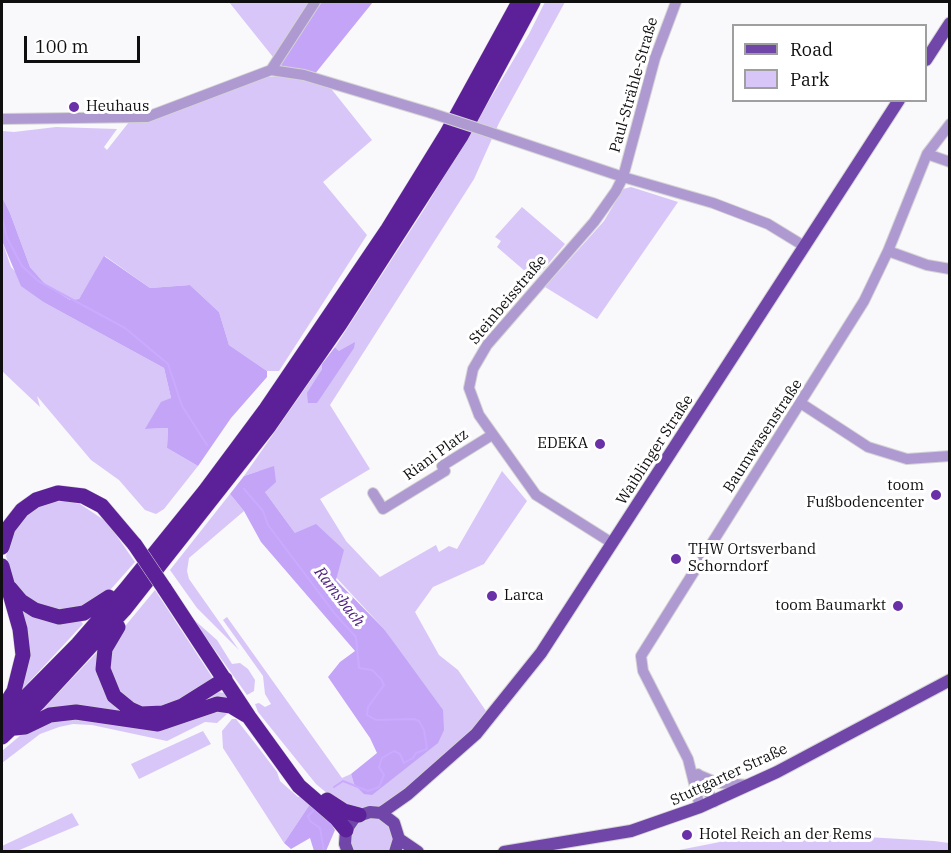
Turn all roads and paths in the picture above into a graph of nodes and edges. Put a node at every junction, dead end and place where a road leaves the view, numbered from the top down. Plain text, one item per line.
1 (315, 2) edge
2 (519, 2) edge
3 (533, 2) edge
4 (676, 2) edge
5 (950, 23) edge
6 (927, 58) edge
7 (271, 70) junction
8 (898, 102) edge
9 (2, 119) edge
10 (950, 124) edge
11 (927, 154) junction
12 (950, 162) edge
13 (623, 177) junction
14 (804, 246) junction
15 (888, 251) junction
16 (950, 269) edge
17 (801, 404) junction
18 (492, 435) junction
19 (950, 456) edge
20 (373, 493) dead end
21 (612, 543) junction
22 (2, 547) edge
23 (4, 574) edge
24 (125, 590) junction
25 (124, 610) junction
26 (225, 679) junction
27 (950, 680) edge
28 (2, 710) edge
29 (249, 717) junction
30 (5, 729) edge
31 (266, 739) junction
32 (687, 759) junction
33 (699, 775) junction
34 (750, 785) junction
35 (408, 794) junction
36 (714, 802) junction
37 (700, 807) junction
38 (381, 813) junction
39 (359, 815) junction
40 (394, 823) junction
41 (346, 830) junction
42 (399, 838) junction
43 (348, 852) edge
44 (395, 852) edge
45 (418, 852) edge
46 (504, 852) edge

1 - 7 street
2 - 24 highway
3 - 25 highway
4 - 13 street, Paul-Strähle-Straße
5 - 6 main road
7 - 9 street
7 - 13 street, bridge
8 - 14 main road, Waiblinger Straße
10 - 11 street, Baumwasenstraße
11 - 12 street
11 - 15 street, Baumwasenstraße
13 - 14 street
13 - 18 street, Steinbeisstraße
14 - 21 main road, Waiblinger Straße
15 - 16 street
15 - 17 street, Baumwasenstraße
17 - 19 street
17 - 32 street, Baumwasenstraße
18 - 20 street, Riani Platz
18 - 21 street, Steinbeisstraße
21 - 35 main road, Waiblinger Straße
22 - 26 highway, bridge
23 - 24 highway
23 - 28 highway
24 - 30 highway
25 - 26 highway
25 - 30 highway
26 - 29 highway
27 - 34 main road, Stuttgarter Straße
29 - 30 highway
29 - 31 highway
31 - 39 highway
31 - 41 highway
32 - 33 street, Baumwasenstraße
32 - 37 street, Baumwasenstraße
33 - 34 street
33 - 36 street, Baumwasenstraße
34 - 36 main road, Stuttgarter Straße
35 - 38 main road, Waiblinger Straße
35 - 40 main road, Waiblinger Straße
36 - 37 main road, Stuttgarter Straße
37 - 46 main road, Stuttgarter Straße
38 - 39 main road
38 - 40 main road
39 - 41 main road
40 - 42 main road
41 - 43 main road
42 - 44 main road
42 - 45 main road

